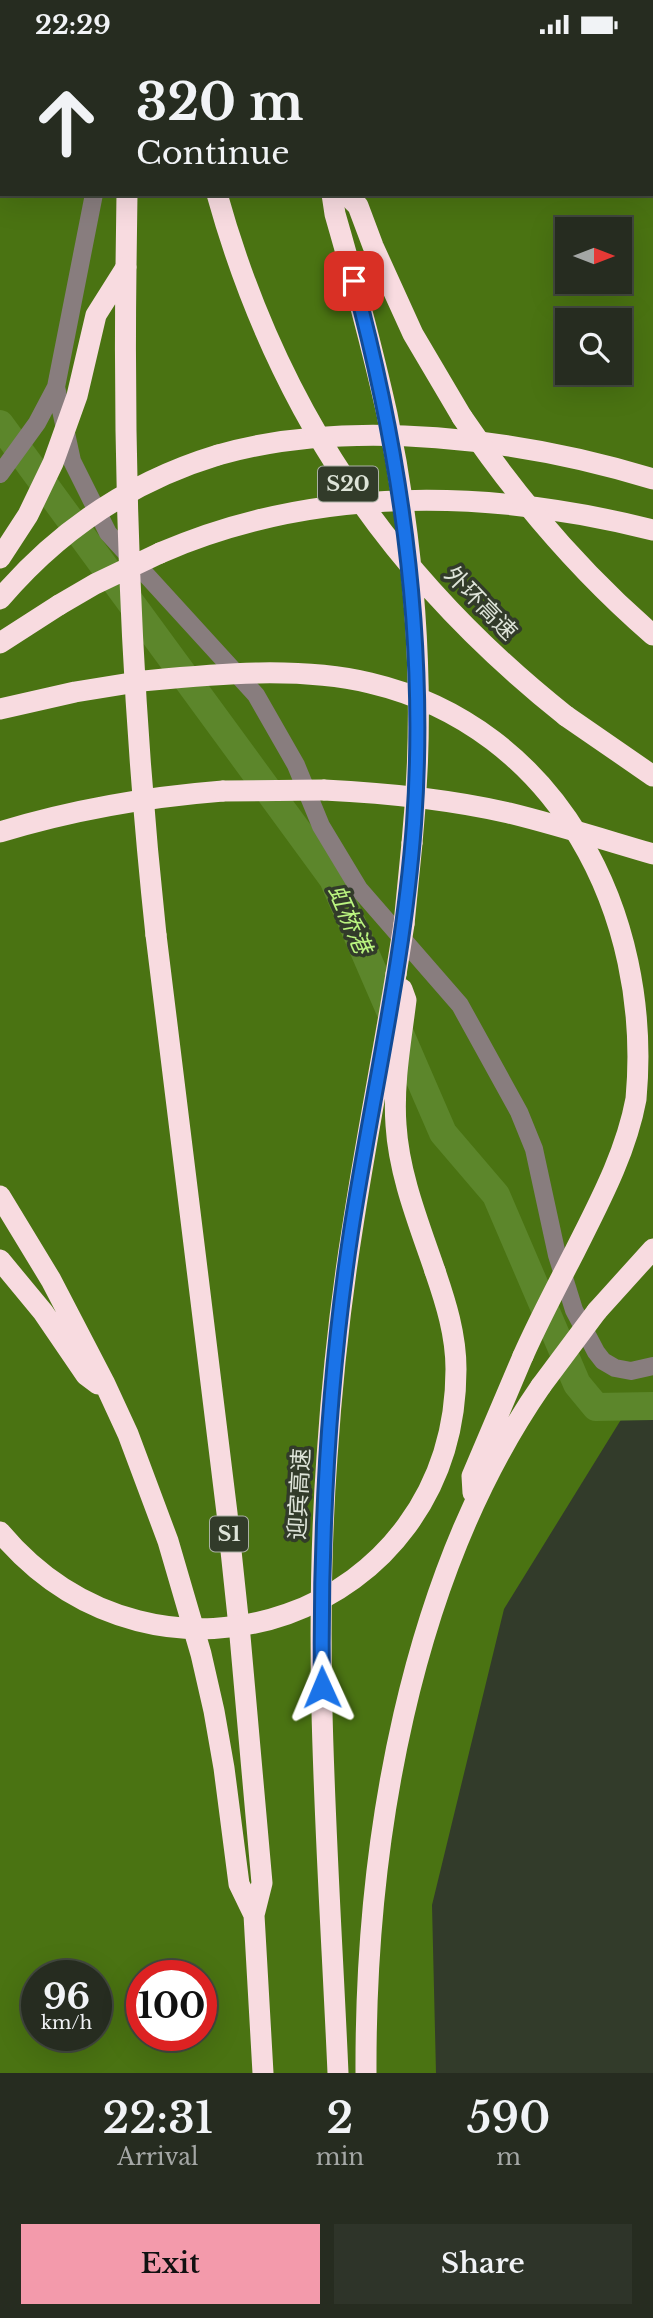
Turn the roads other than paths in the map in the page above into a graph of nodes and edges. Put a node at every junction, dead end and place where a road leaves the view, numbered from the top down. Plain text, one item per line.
1 (94, 196) edge
2 (127, 196) edge
3 (218, 196) edge
4 (332, 196) edge
5 (348, 196) edge
6 (126, 267) junction
7 (56, 387) junction
8 (0, 474) edge
9 (653, 479) edge
10 (653, 530) edge
11 (0, 558) edge
12 (0, 599) edge
13 (653, 635) edge
14 (0, 643) edge
15 (0, 709) edge
16 (653, 776) edge
17 (0, 832) edge
18 (653, 854) edge
19 (396, 974) junction
20 (0, 1196) edge
21 (653, 1249) edge
22 (0, 1260) edge
23 (653, 1366) edge
24 (108, 1391) junction
25 (474, 1503) junction
26 (0, 1532) edge
27 (254, 1915) junction
28 (263, 2073) edge
29 (338, 2073) edge
30 (366, 2073) edge

1 - 7 street
2 - 6 highway
3 - 16 highway, 外环高速 / S20, bridge
4 - 19 highway, 迎宾高速, bridge
5 - 13 highway, bridge
6 - 11 highway, bridge
6 - 27 highway, S1, bridge
7 - 8 street
7 - 23 street
9 - 12 highway, bridge
10 - 14 highway, bridge
15 - 25 highway, bridge
17 - 18 highway, bridge
19 - 26 highway, bridge
19 - 29 highway, 迎宾高速
20 - 24 highway
21 - 25 highway, bridge
22 - 24 highway
24 - 27 highway
25 - 30 highway
27 - 28 highway, S1

